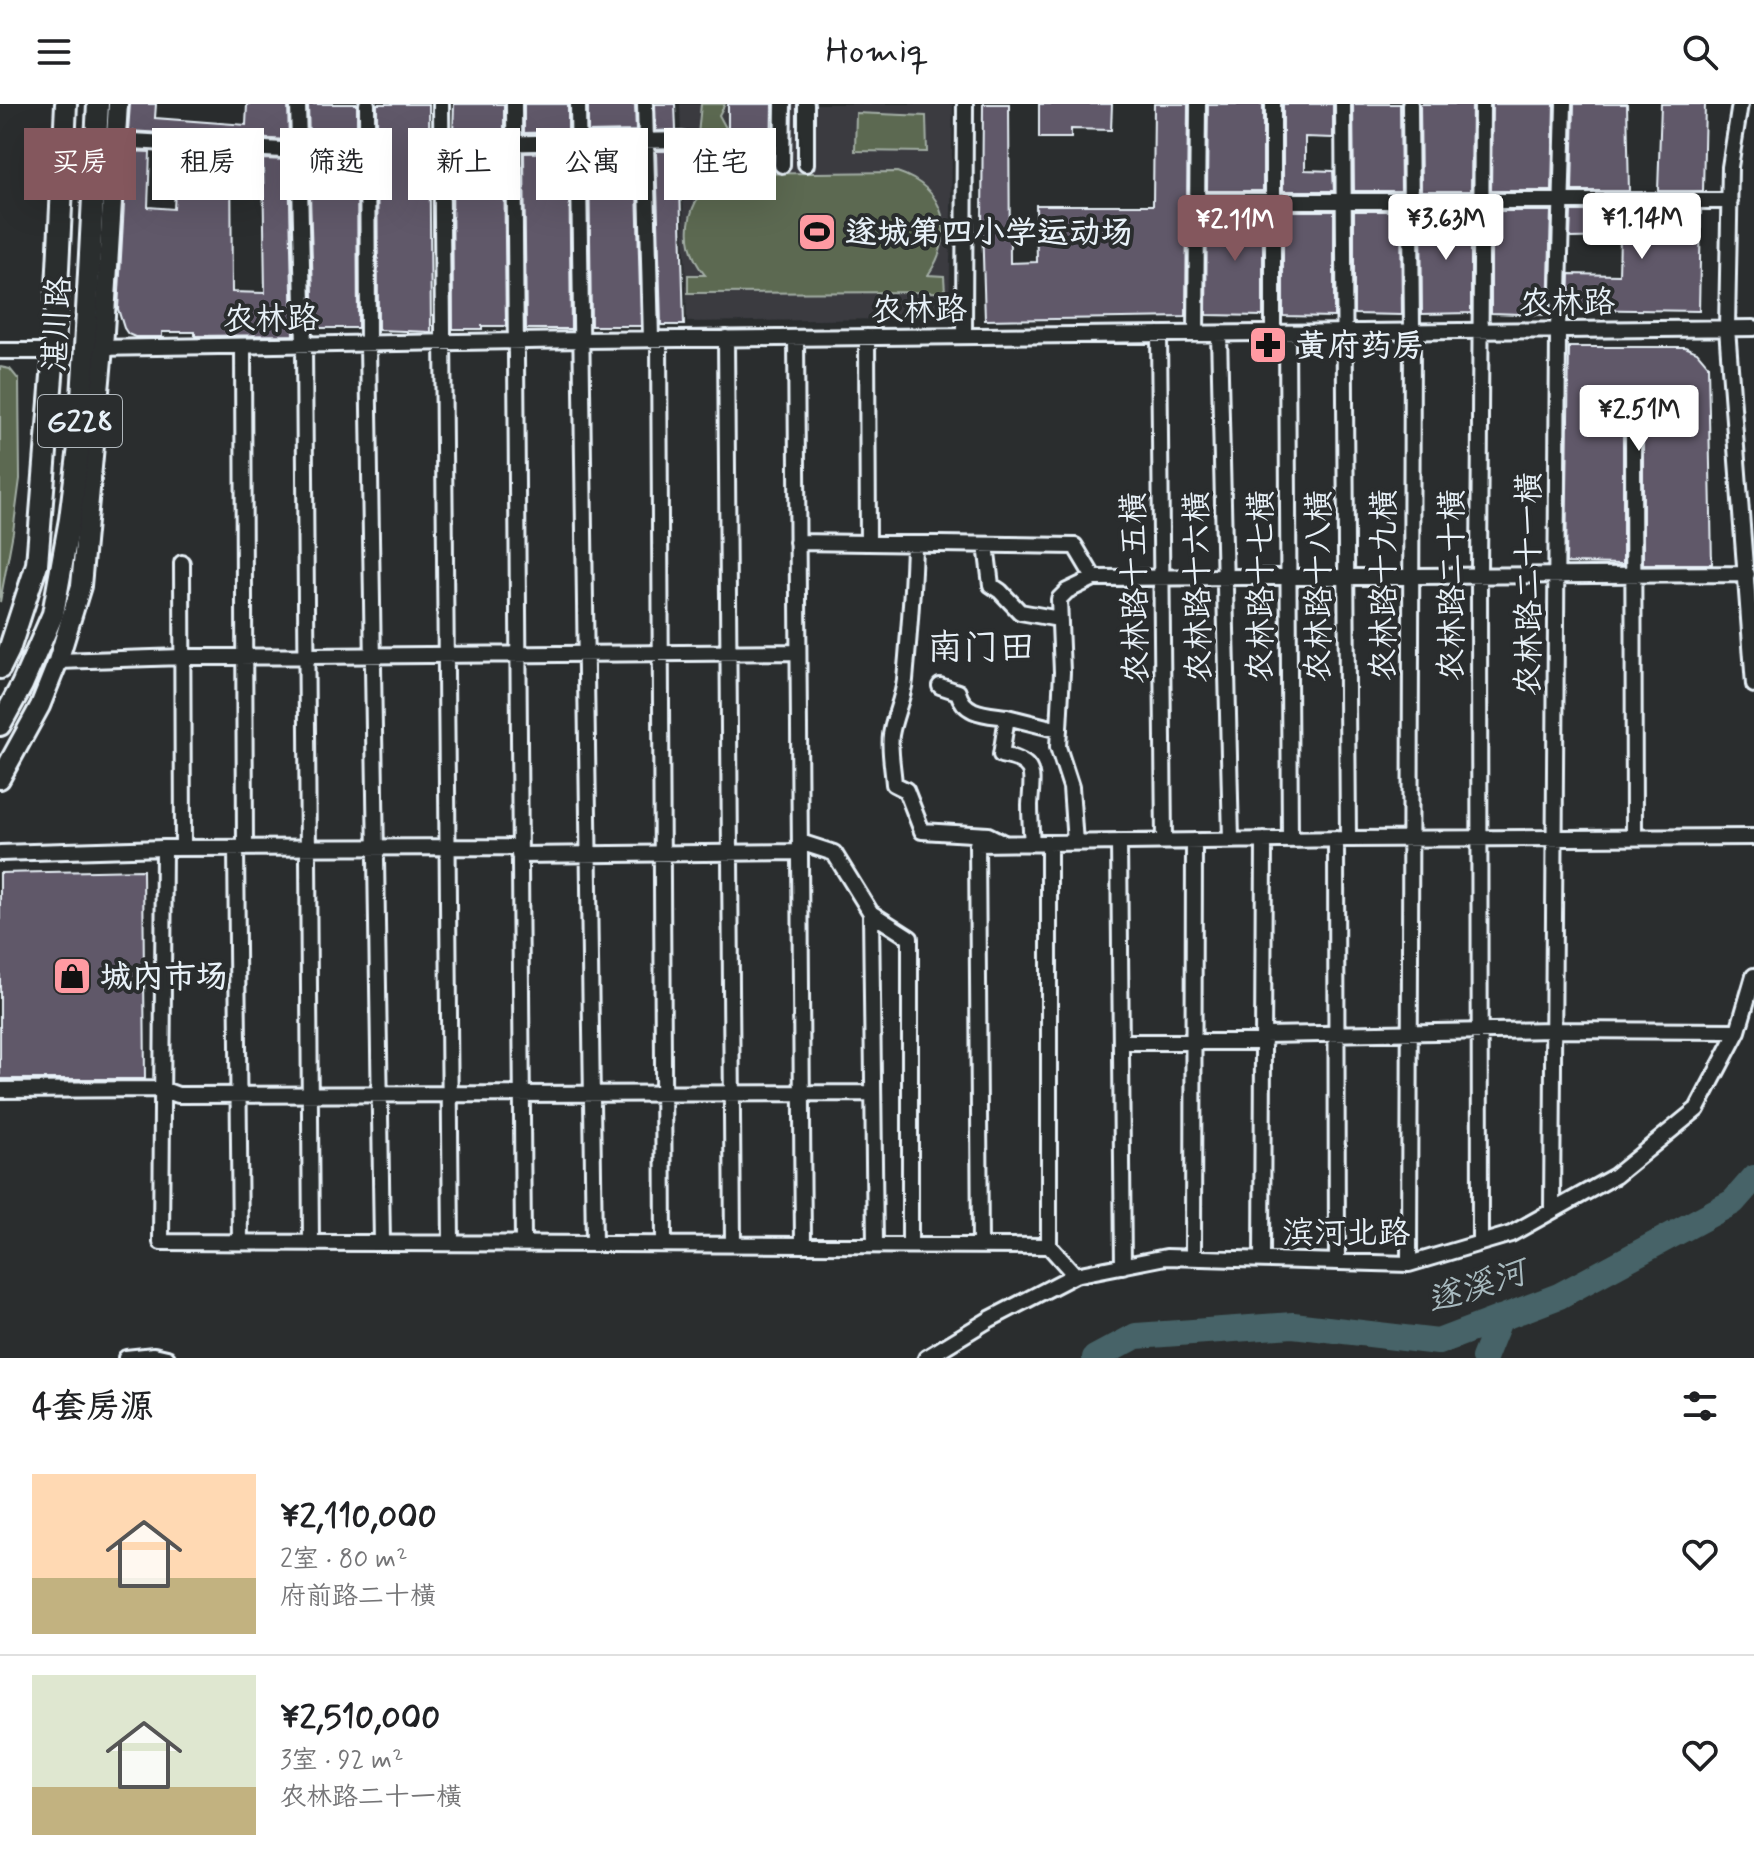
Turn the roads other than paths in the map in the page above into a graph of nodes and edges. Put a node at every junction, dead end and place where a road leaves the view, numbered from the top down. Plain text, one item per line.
1 (66, 104) edge
2 (98, 104) edge
3 (118, 104) edge
4 (298, 104) edge
5 (367, 104) edge
6 (441, 104) edge
7 (514, 104) edge
8 (578, 104) edge
9 (645, 104) edge
10 (783, 104) edge
11 (806, 104) edge
12 (965, 104) edge
13 (1198, 104) edge
14 (1273, 104) edge
15 (1343, 104) edge
16 (1410, 104) edge
17 (1482, 104) edge
18 (1564, 104) edge
19 (1740, 104) edge
20 (117, 128) edge
21 (298, 128) edge
22 (367, 128) edge
23 (442, 128) edge
24 (515, 128) edge
25 (579, 128) edge
26 (646, 128) edge
27 (136, 141) edge
28 (280, 150) edge
29 (806, 164) dead end
30 (782, 165) dead end
31 (648, 185) edge
32 (110, 200) edge
33 (300, 200) edge
34 (367, 200) edge
35 (442, 200) edge
36 (515, 200) edge
37 (580, 200) edge
38 (1197, 201) junction
39 (1273, 201) junction
40 (1343, 201) junction
41 (1411, 201) junction
42 (1482, 201) junction
43 (1561, 201) junction
44 (1730, 201) junction
45 (1727, 328) junction
46 (1754, 328) edge
47 (1558, 330) junction
48 (1481, 331) junction
49 (1344, 332) junction
50 (1412, 332) junction
51 (1280, 333) junction
52 (1159, 334) junction
53 (1196, 334) junction
54 (1219, 334) junction
55 (964, 336) junction
56 (867, 337) junction
57 (726, 338) junction
58 (796, 338) junction
59 (655, 339) junction
60 (583, 340) junction
61 (515, 341) junction
62 (443, 343) junction
63 (368, 345) junction
64 (304, 346) junction
65 (243, 347) junction
66 (94, 348) junction
67 (0, 351) edge
68 (54, 351) junction
69 (1633, 432) dead end
70 (797, 542) junction
71 (868, 543) junction
72 (914, 544) junction
73 (986, 545) junction
74 (182, 563) dead end
75 (1747, 574) junction
76 (1556, 575) junction
77 (1633, 575) junction
78 (1346, 576) junction
79 (1411, 576) junction
80 (1479, 576) junction
81 (1225, 577) junction
82 (1288, 577) junction
83 (1094, 578) junction
84 (1162, 578) junction
85 (1059, 619) junction
86 (729, 652) junction
87 (798, 652) junction
88 (587, 653) junction
89 (661, 653) junction
90 (517, 654) junction
91 (446, 655) junction
92 (306, 656) junction
93 (373, 656) junction
94 (183, 657) junction
95 (244, 657) junction
96 (58, 661) junction
97 (0, 668) edge
98 (1754, 685) edge
99 (940, 686) dead end
100 (1007, 717) junction
101 (0, 725) edge
102 (1059, 730) junction
103 (0, 779) edge
104 (1754, 837) edge
105 (1554, 838) junction
106 (1634, 838) junction
107 (1342, 839) junction
108 (1410, 839) junction
109 (1479, 839) junction
110 (1231, 840) junction
111 (1264, 840) junction
112 (1290, 840) junction
113 (1164, 841) junction
114 (1194, 841) junction
115 (1119, 842) junction
116 (1032, 843) junction
117 (1049, 843) junction
118 (1075, 843) junction
119 (1006, 844) junction
120 (448, 847) junction
121 (800, 847) junction
122 (164, 848) junction
123 (183, 848) junction
124 (241, 848) junction
125 (308, 848) junction
126 (376, 848) junction
127 (519, 851) junction
128 (0, 853) edge
129 (730, 853) junction
130 (590, 854) junction
131 (662, 854) junction
132 (871, 913) junction
133 (1754, 976) edge
134 (1553, 1030) junction
135 (1738, 1031) junction
136 (1480, 1032) junction
137 (1408, 1033) junction
138 (1336, 1034) junction
139 (1264, 1038) junction
140 (1121, 1042) junction
141 (1193, 1043) junction
142 (162, 1089) junction
143 (0, 1090) edge
144 (802, 1093) junction
145 (873, 1093) junction
146 (732, 1094) junction
147 (239, 1095) junction
148 (310, 1095) junction
149 (379, 1095) junction
150 (450, 1095) junction
151 (522, 1095) junction
152 (592, 1095) junction
153 (663, 1095) junction
154 (1552, 1211) junction
155 (240, 1242) junction
156 (311, 1243) junction
157 (382, 1243) junction
158 (451, 1243) junction
159 (523, 1243) junction
160 (1480, 1243) junction
161 (594, 1244) junction
162 (664, 1244) junction
163 (733, 1244) junction
164 (803, 1245) junction
165 (875, 1245) junction
166 (910, 1245) junction
167 (980, 1246) junction
168 (1049, 1246) junction
169 (1193, 1258) junction
170 (1262, 1260) junction
171 (1337, 1262) junction
172 (1409, 1264) junction
173 (1123, 1266) junction
174 (1075, 1275) junction
175 (126, 1358) edge
176 (167, 1358) edge
177 (926, 1358) edge

1 - 68 highway, 湛川路 / G228
2 - 66 highway, 湛川路 / G228
3 - 20 main road
4 - 21 street
5 - 22 street
6 - 23 street
7 - 24 street
8 - 25 street
9 - 26 street
10 - 30 street
11 - 29 street
12 - 55 street
13 - 38 street
14 - 39 street, 农林路十七横
15 - 40 street, 农林路十八横
16 - 41 street, 农林路十九横
17 - 42 street, 农林路二十横
18 - 43 street, 农林路二十一横
19 - 44 street
27 - 28 street
31 - 59 street
32 - 66 main road
33 - 64 street
34 - 63 street
35 - 62 street
36 - 61 street
37 - 60 street
38 - 39 street
38 - 53 street
39 - 40 street
39 - 51 street, 农林路十七横
40 - 41 street
40 - 49 street, 农林路十八横
41 - 42 street
41 - 50 street, 农林路十九横
42 - 43 street
42 - 48 street, 农林路二十横
43 - 44 street
43 - 47 street, 农林路二十一横
44 - 45 street
45 - 46 street, 农林路
45 - 47 street, 农林路
45 - 75 street
47 - 48 street, 农林路
47 - 76 street, 农林路二十一横
48 - 50 street, 农林路
48 - 80 street, 农林路二十横
49 - 50 street, 农林路
49 - 51 street, 农林路
49 - 78 street, 农林路十八横
50 - 79 street, 农林路十九横
51 - 54 street, 农林路
51 - 82 street, 农林路十七横
52 - 53 street, 农林路
52 - 55 street, 农林路
52 - 84 street, 农林路十五横
53 - 54 street, 农林路
54 - 81 street, 农林路十六横
55 - 56 street, 农林路
56 - 58 street, 农林路
56 - 71 street
57 - 58 street, 农林路
57 - 59 street, 农林路
57 - 86 street
58 - 70 street
59 - 60 street, 农林路
59 - 89 street
60 - 61 street, 农林路
60 - 88 street
61 - 62 street, 农林路
61 - 90 street
62 - 63 street, 农林路
62 - 91 street
63 - 64 street, 农林路
63 - 93 street
64 - 65 street, 农林路
64 - 92 street
65 - 66 street, 农林路
65 - 95 street
66 - 96 main road
66 - 101 highway, 湛川路 / G228
67 - 68 street
68 - 97 highway, 湛川路 / G228
69 - 77 street
70 - 71 street
70 - 87 street
71 - 72 street
72 - 73 street
72 - 119 street
73 - 83 street
73 - 85 street
74 - 94 street
75 - 77 street
75 - 98 street
76 - 77 street
76 - 80 street
76 - 105 street, 农林路二十一横
77 - 106 street
78 - 79 street
78 - 82 street
78 - 107 street, 农林路十八横
79 - 80 street
79 - 108 street, 农林路十九横
80 - 109 street, 农林路二十横
81 - 82 street
81 - 84 street
81 - 110 street, 农林路十六横
82 - 112 street, 农林路十七横
83 - 84 street
83 - 85 street
84 - 113 street, 农林路十五横
85 - 102 street
86 - 87 street
86 - 89 street
86 - 129 street
87 - 121 street
88 - 89 street
88 - 90 street
88 - 130 street
89 - 131 street
90 - 91 street
90 - 127 street
91 - 93 street
91 - 120 street
92 - 93 street
92 - 95 street
92 - 125 street
93 - 126 street
94 - 95 street
94 - 96 street
94 - 123 street
95 - 124 street
96 - 103 main road
99 - 100 street
100 - 102 street
100 - 116 street
102 - 118 street
104 - 106 street
105 - 106 street
105 - 109 street
105 - 134 street, 农林路二十一横
107 - 108 street
107 - 112 street
107 - 138 street, 农林路十八横
108 - 109 street
108 - 137 street, 农林路十九横
109 - 136 street, 农林路二十横
110 - 111 street
110 - 114 street
111 - 112 street
111 - 139 street
113 - 114 street
113 - 115 street
114 - 141 street
115 - 118 street
115 - 140 street
116 - 117 street
116 - 119 street
117 - 118 street
117 - 168 street
119 - 167 street
120 - 126 street
120 - 127 street
120 - 150 street
121 - 129 street
121 - 132 street
121 - 144 street
122 - 123 street
122 - 128 street
122 - 142 street
123 - 124 street
124 - 125 street
124 - 147 street
125 - 126 street
125 - 148 street
126 - 149 street
127 - 130 street
127 - 151 street
129 - 131 street
129 - 146 street
130 - 131 street
130 - 152 street
131 - 153 street
132 - 145 street
132 - 166 street
133 - 135 street, 滨河北路
134 - 135 street
134 - 136 street
134 - 154 street, 农林路二十一横
135 - 154 street, 滨河北路
136 - 137 street
136 - 160 street, 农林路二十横
137 - 138 street
137 - 172 street, 农林路十九横
138 - 139 street
138 - 171 street, 农林路十八横
139 - 141 street
139 - 170 street
140 - 141 street
140 - 173 street
141 - 169 street
142 - 143 street
142 - 147 street
142 - 155 street
144 - 145 street
144 - 146 street
144 - 164 street
145 - 165 street
146 - 153 street
146 - 163 street
147 - 148 street
147 - 155 street
148 - 149 street
148 - 156 street
149 - 150 street
149 - 157 street
150 - 151 street
150 - 158 street
151 - 152 street
151 - 159 street
152 - 153 street
152 - 161 street
153 - 162 street
154 - 160 street, 滨河北路
155 - 156 street
156 - 157 street
157 - 158 street
158 - 159 street
159 - 161 street
160 - 172 street, 滨河北路
161 - 162 street
162 - 163 street
163 - 164 street
164 - 165 street
165 - 166 street
166 - 167 street
167 - 168 street
168 - 174 street
169 - 170 street, 滨河北路
169 - 173 street, 滨河北路
170 - 171 street, 滨河北路
171 - 172 street, 滨河北路
173 - 174 street, 滨河北路
174 - 177 street, 滨河北路
175 - 176 street

